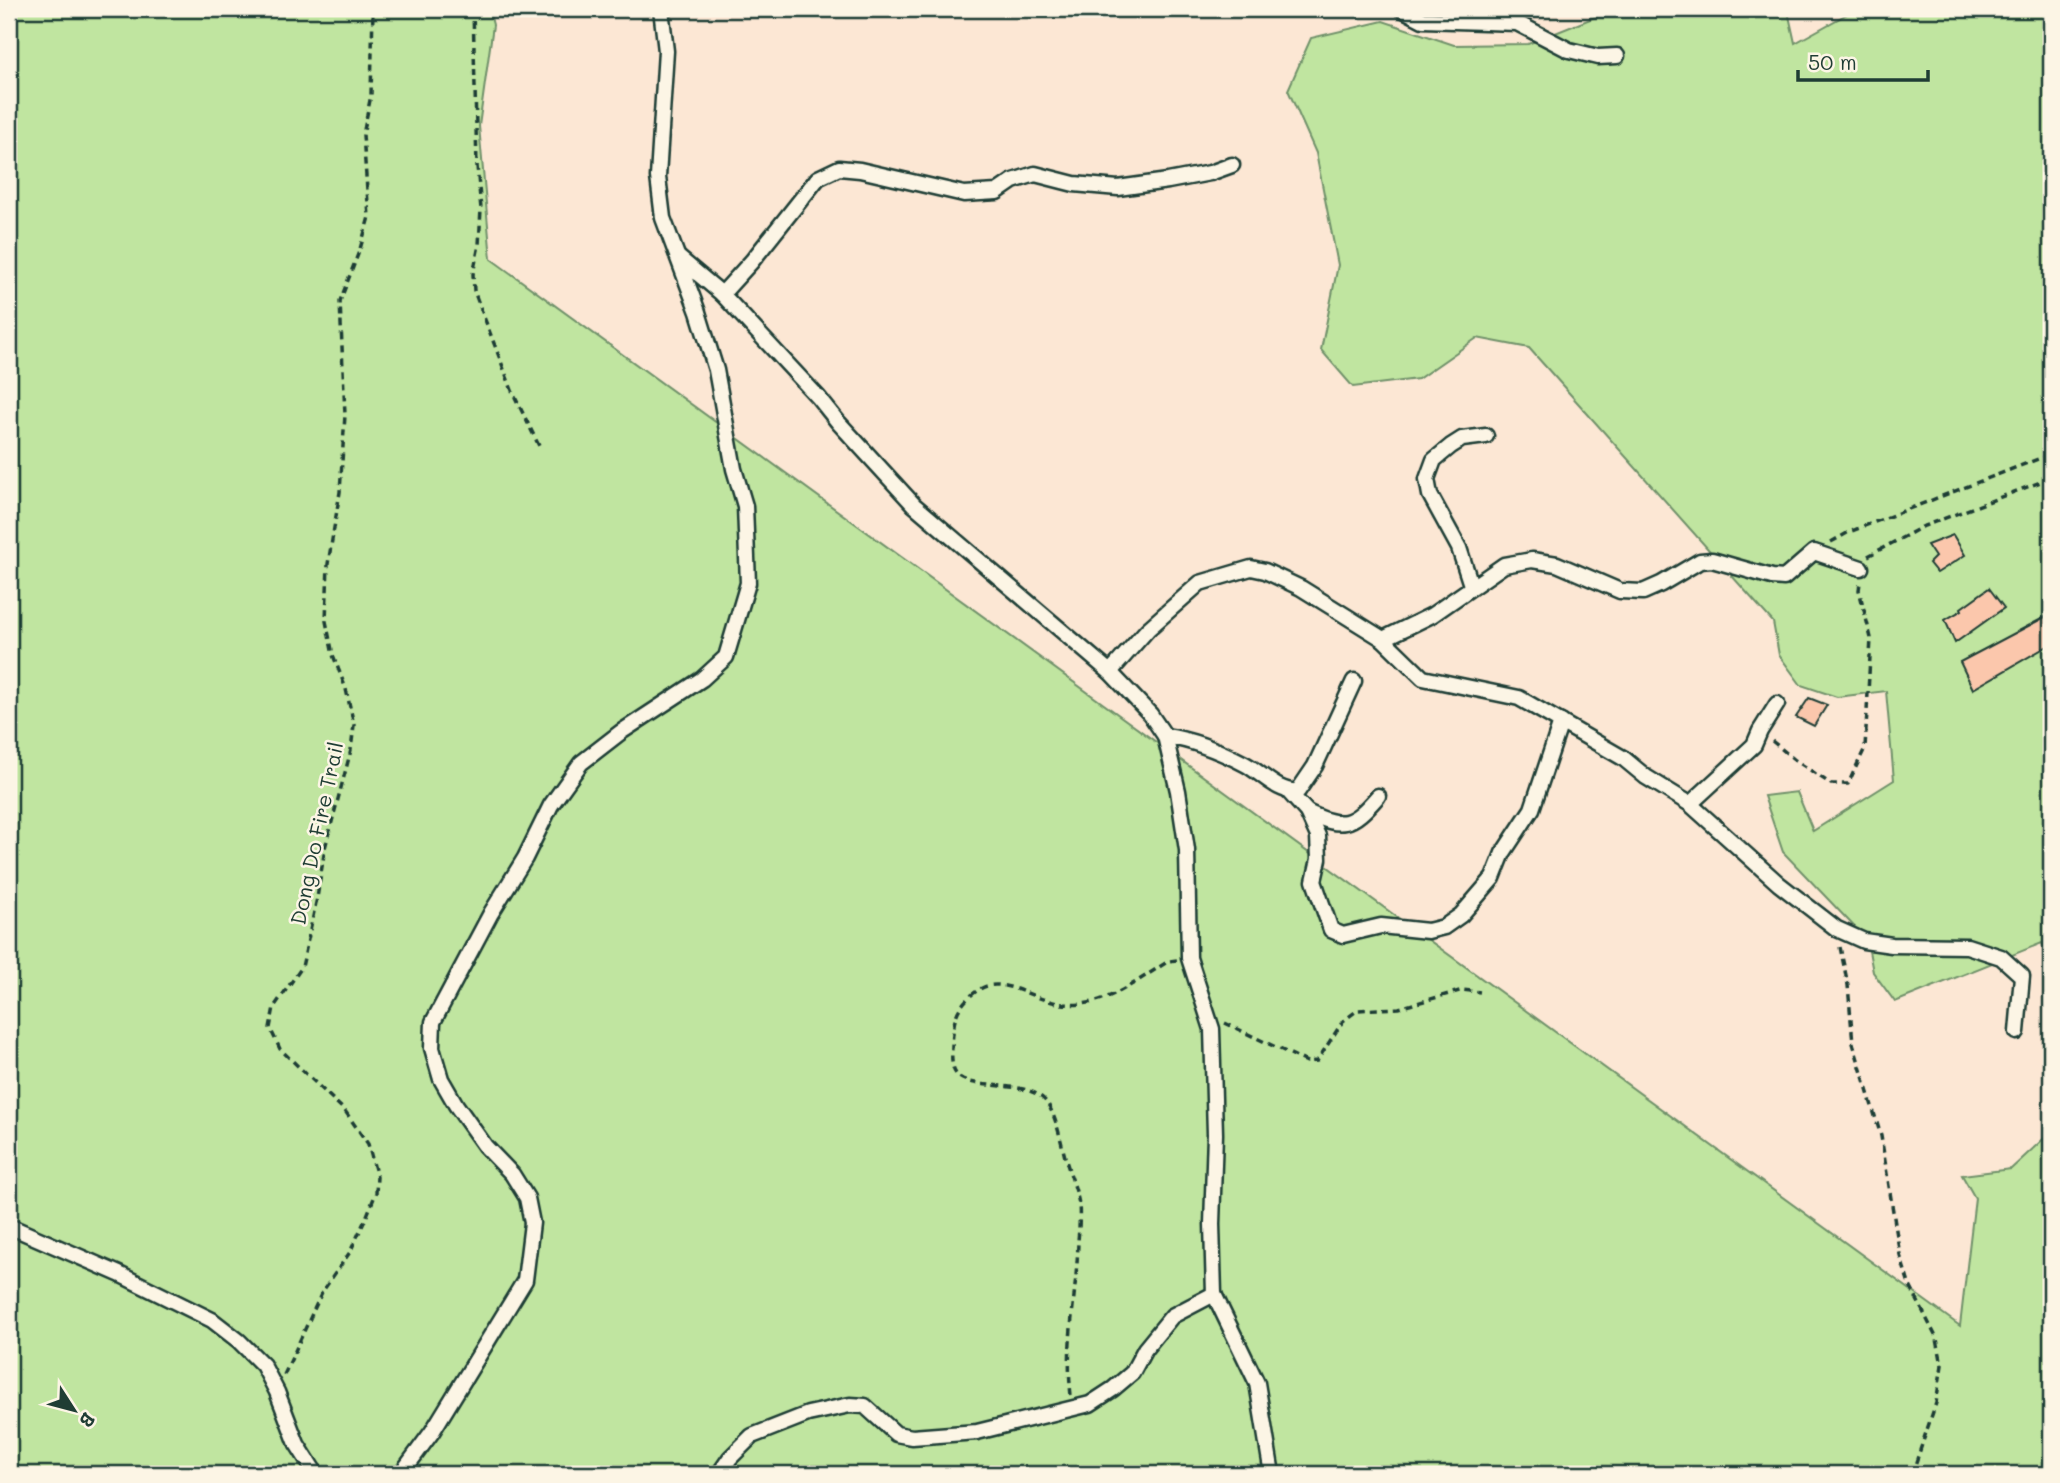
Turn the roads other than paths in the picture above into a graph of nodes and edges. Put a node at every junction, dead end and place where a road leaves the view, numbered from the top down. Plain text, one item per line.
1 (661, 9) edge
2 (1402, 9) edge
3 (1617, 56) dead end
4 (1233, 165) dead end
5 (677, 256) junction
6 (722, 294) junction
7 (1486, 436) dead end
8 (1861, 568) road end
9 (1471, 585) junction
10 (1383, 639) junction
11 (1110, 672) junction
12 (1354, 681) dead end
13 (1777, 704) dead end
14 (1561, 722) junction
15 (1165, 736) junction
16 (1289, 792) junction
17 (1378, 796) dead end
18 (1689, 804) junction
19 (1307, 812) junction
20 (2017, 1032) dead end
21 (9, 1226) edge
22 (1214, 1294) junction
23 (316, 1474) edge
24 (401, 1474) edge
25 (719, 1474) edge
26 (1272, 1474) edge

1 - 5 street
2 - 3 street
4 - 6 street
5 - 6 street
5 - 24 street
6 - 11 street
7 - 9 street
8 - 9 street
9 - 10 street
10 - 11 street
10 - 14 street
11 - 15 street
12 - 16 street
13 - 18 street
14 - 18 street
14 - 19 street
15 - 16 street
15 - 22 street
16 - 19 street
17 - 19 street
18 - 20 street
21 - 23 street
22 - 25 street
22 - 26 street

